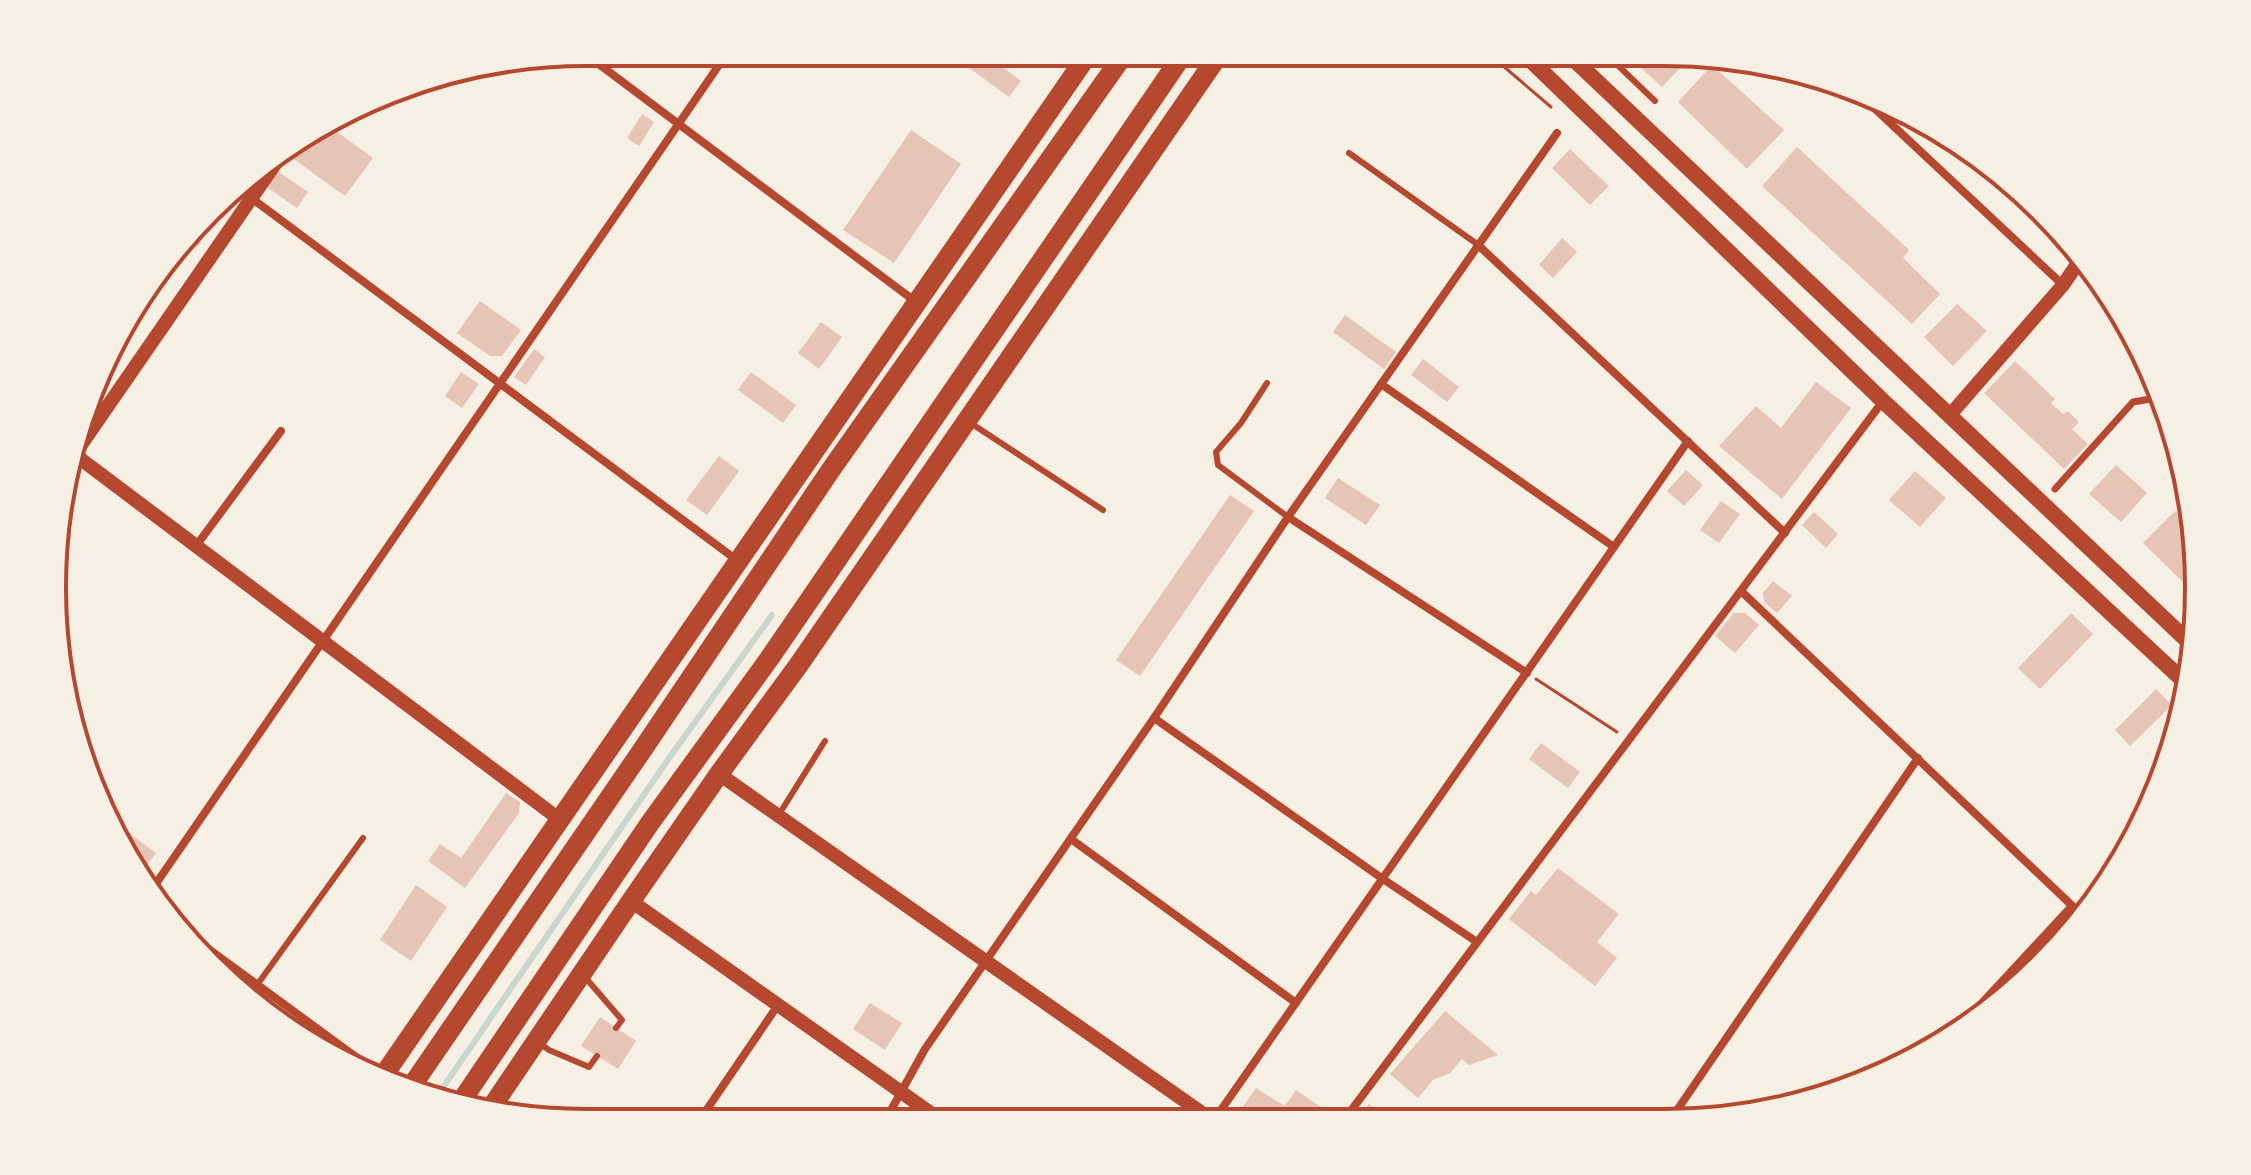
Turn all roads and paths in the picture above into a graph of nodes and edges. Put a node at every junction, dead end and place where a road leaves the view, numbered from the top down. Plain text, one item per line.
1 (601, 66) edge
2 (718, 66) edge
3 (1080, 66) edge
4 (1116, 66) edge
5 (1175, 66) edge
6 (1191, 66) edge
7 (1211, 66) edge
8 (1503, 66) edge
9 (1536, 66) edge
10 (1581, 66) edge
11 (1619, 66) edge
12 (1655, 101) dead end
13 (1181, 109) junction
14 (1555, 110) dead end
15 (1880, 114) edge
16 (1075, 123) junction
17 (679, 124) junction
18 (1557, 133) dead end
19 (1023, 147) junction
20 (1349, 153) dead end
21 (265, 178) edge
22 (246, 194) edge
23 (989, 197) junction
24 (251, 198) junction
25 (1477, 244) junction
26 (975, 266) junction
27 (2075, 267) edge
28 (2063, 285) junction
29 (916, 302) junction
30 (1044, 308) junction
31 (973, 359) junction
32 (501, 383) junction
33 (1267, 383) dead end
34 (1381, 384) junction
35 (2149, 399) edge
36 (1883, 401) junction
37 (1950, 415) junction
38 (966, 420) junction
39 (92, 427) edge
40 (281, 431) dead end
41 (1688, 441) junction
42 (81, 464) edge
43 (2055, 489) dead end
44 (1103, 510) dead end
45 (1288, 517) junction
46 (1785, 533) junction
47 (196, 546) junction
48 (1614, 547) junction
49 (739, 561) junction
50 (1741, 591) junction
51 (2183, 636) edge
52 (322, 641) junction
53 (661, 672) junction
54 (1527, 673) junction
55 (2178, 675) edge
56 (728, 716) junction
57 (1154, 718) junction
58 (1629, 740) junction
59 (825, 741) dead end
60 (643, 749) junction
61 (1918, 758) junction
62 (719, 774) junction
63 (778, 816) junction
64 (559, 819) junction
65 (363, 838) dead end
66 (1071, 839) junction
67 (1383, 879) junction
68 (157, 882) edge
69 (631, 901) junction
70 (2072, 906) junction
71 (2074, 908) edge
72 (1477, 942) junction
73 (223, 960) edge
74 (986, 962) junction
75 (582, 973) junction
76 (257, 985) junction
77 (1992, 992) edge
78 (1296, 1003) junction
79 (778, 1005) junction
80 (616, 1028) dead end
81 (536, 1041) junction
82 (336, 1044) edge
83 (597, 1056) dead end
84 (388, 1069) edge
85 (416, 1080) edge
86 (901, 1092) junction
87 (466, 1094) edge
88 (496, 1101) edge
89 (707, 1109) edge
90 (892, 1109) edge
91 (925, 1109) edge
92 (1197, 1109) edge
93 (1221, 1109) edge
94 (1352, 1109) edge
95 (1678, 1109) edge

1 - 17 street
2 - 17 street
3 - 19 highway
4 - 16 highway
5 - 31 highway
6 - 13 highway
7 - 13 highway
8 - 14 path
9 - 36 main road
10 - 37 main road
11 - 12 lane
13 - 30 highway
15 - 28 street
16 - 19 highway
16 - 26 highway
17 - 29 street
17 - 32 street
18 - 25 street
19 - 23 highway
20 - 25 lane
21 - 24 street
22 - 24 street
23 - 26 highway
23 - 29 highway
24 - 32 street
24 - 39 street
25 - 34 street
25 - 41 street
26 - 60 highway
27 - 28 street
28 - 37 street
29 - 49 highway
30 - 31 highway
30 - 38 highway
31 - 56 highway
32 - 49 street
32 - 52 street
33 - 45 lane
34 - 45 street
34 - 48 street
35 - 43 street
36 - 46 street
36 - 55 main road
37 - 51 main road
38 - 44 lane
38 - 62 highway
40 - 47 street
41 - 46 street
41 - 48 street
42 - 47 street
45 - 54 street
45 - 57 street
46 - 50 street
47 - 52 street
48 - 54 street
49 - 53 highway
50 - 58 street
50 - 61 street
52 - 64 street
52 - 68 street
53 - 60 highway
53 - 64 highway
54 - 58 path
54 - 67 street
56 - 62 highway
56 - 87 highway
57 - 66 street
57 - 67 street
58 - 72 street
59 - 63 lane
60 - 85 highway
61 - 70 street
61 - 95 street
62 - 63 street
62 - 69 highway
63 - 74 street
64 - 84 highway
65 - 76 lane
66 - 74 street
66 - 78 street
67 - 72 street
67 - 78 street
69 - 75 highway
69 - 79 street
70 - 71 street
70 - 77 street
72 - 94 street
73 - 76 street
74 - 86 street
74 - 92 street
75 - 80 lane
75 - 81 highway
76 - 82 street
78 - 93 street
79 - 86 street
79 - 89 street
81 - 83 lane
81 - 88 highway
86 - 90 street
86 - 91 street

